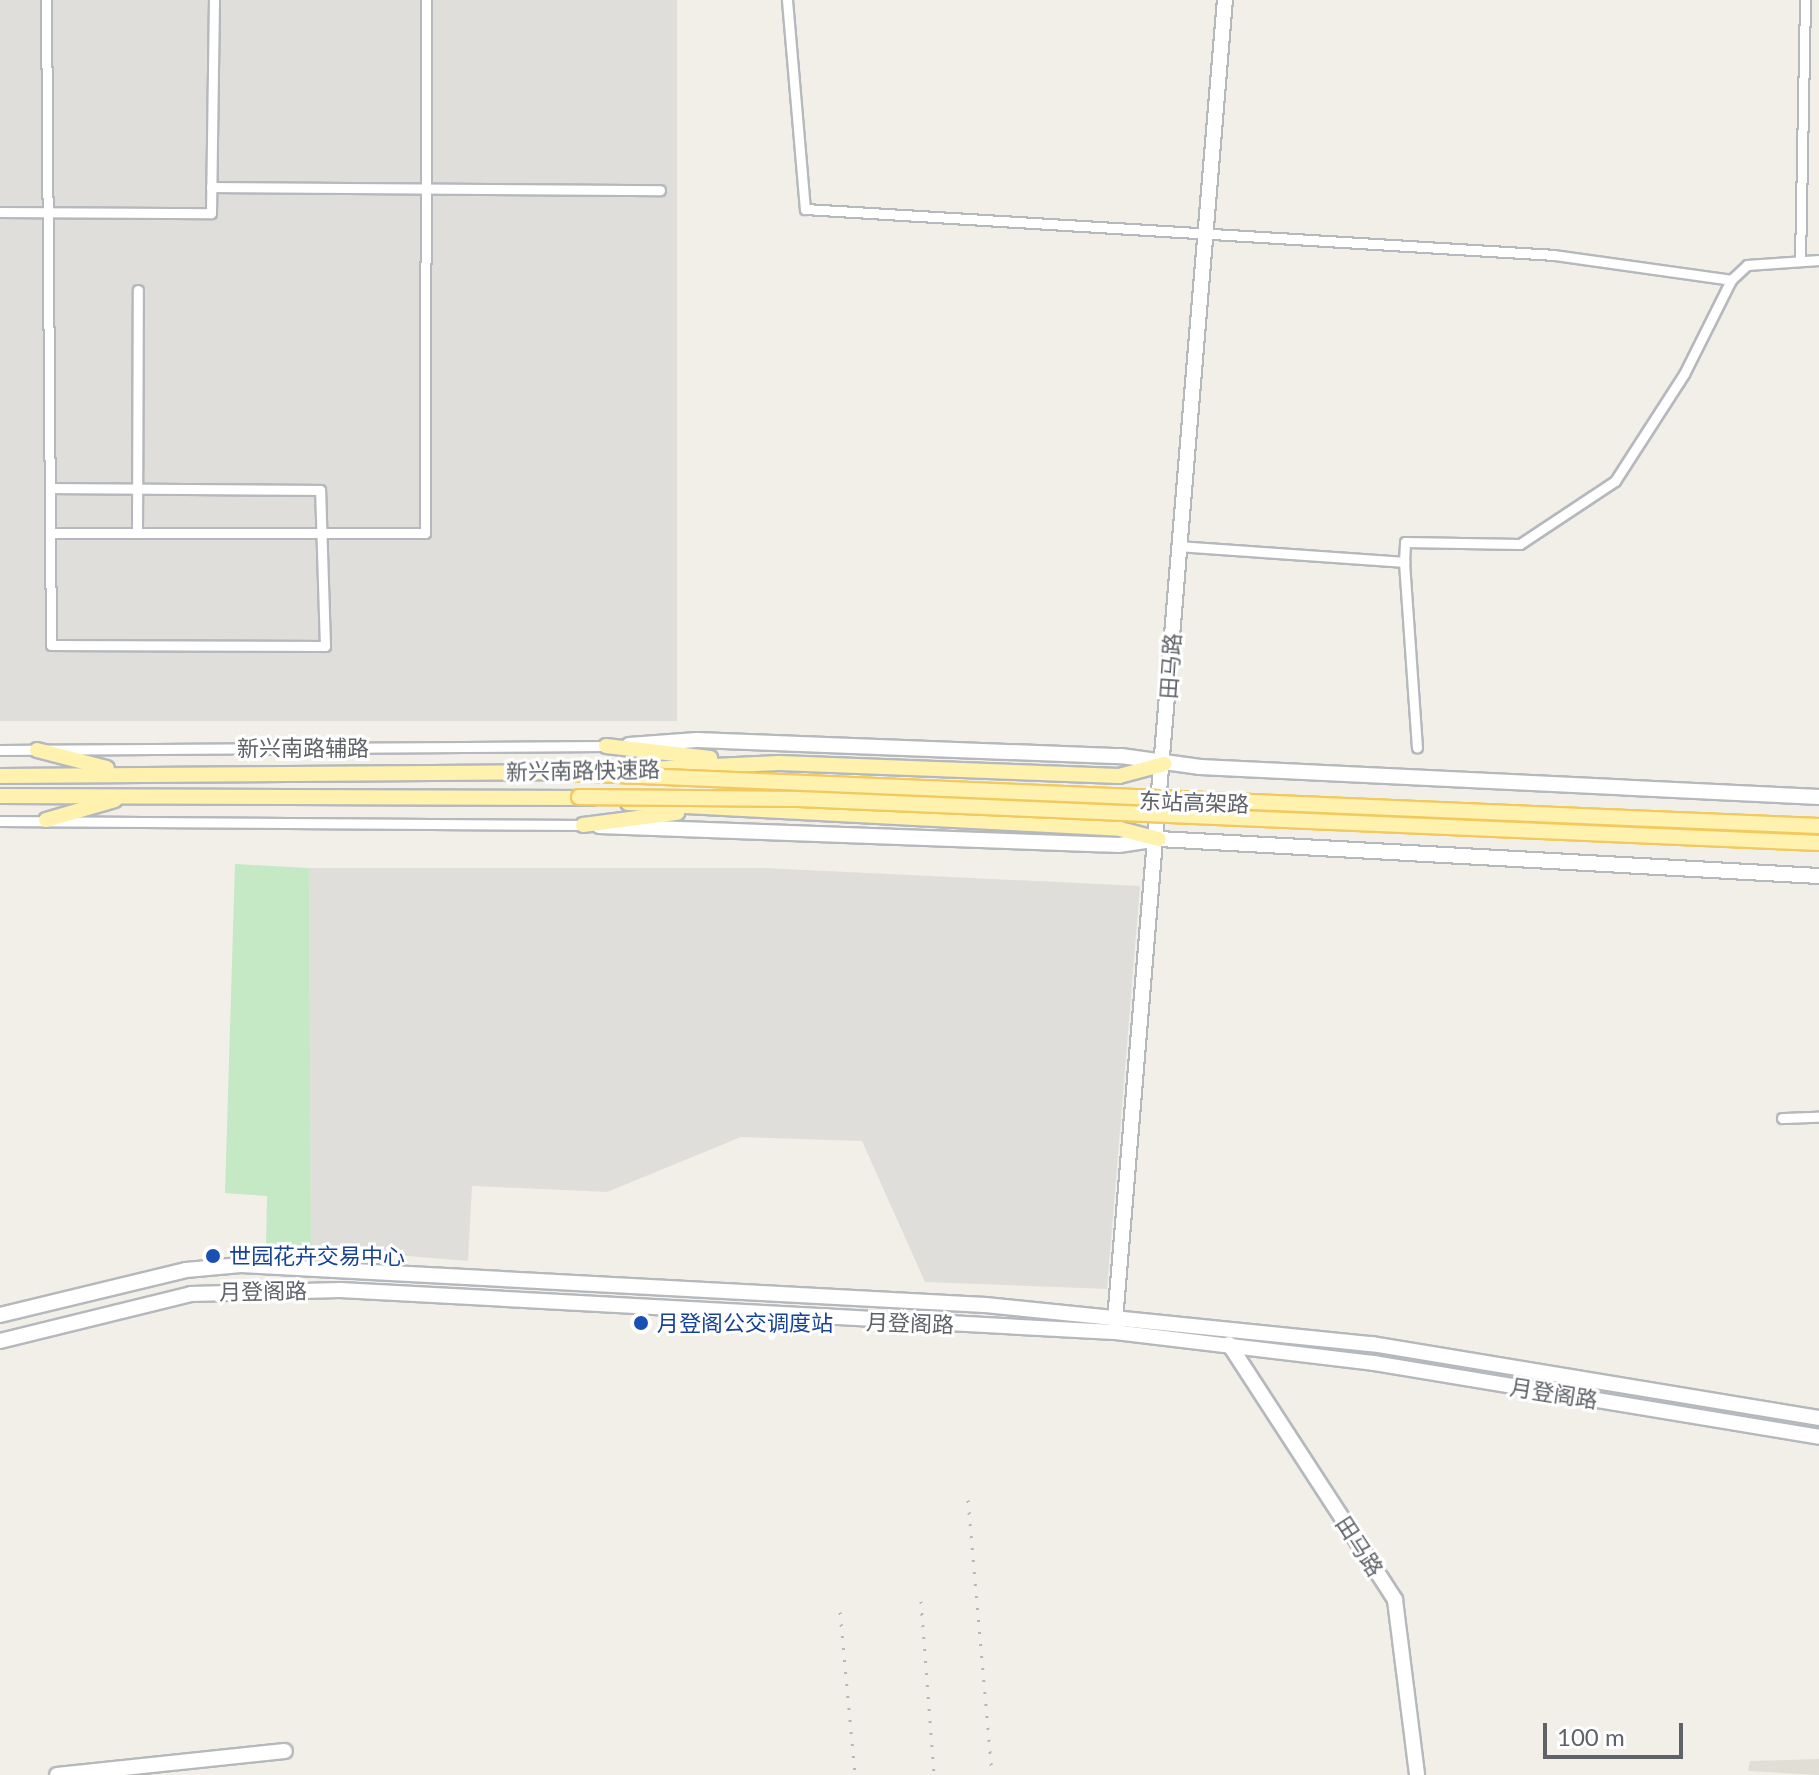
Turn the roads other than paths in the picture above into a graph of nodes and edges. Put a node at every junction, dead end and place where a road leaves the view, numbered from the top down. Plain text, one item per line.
1 (46, 0) edge
2 (214, 0) edge
3 (426, 0) edge
4 (787, 0) edge
5 (1225, 0) edge
6 (1805, 0) edge
7 (211, 187) junction
8 (426, 188) junction
9 (660, 190) dead end
10 (0, 212) edge
11 (48, 212) junction
12 (1206, 237) junction
13 (1819, 260) edge
14 (1800, 261) junction
15 (1731, 280) junction
16 (138, 290) dead end
17 (50, 488) junction
18 (138, 489) junction
19 (50, 533) junction
20 (137, 533) junction
21 (321, 533) junction
22 (1178, 546) junction
23 (1404, 562) junction
24 (606, 746) junction
25 (1417, 748) dead end
26 (0, 750) edge
27 (37, 750) junction
28 (779, 763) junction
29 (1164, 764) junction
30 (127, 772) junction
31 (570, 773) junction
32 (0, 776) edge
33 (131, 795) junction
34 (0, 796) edge
35 (579, 797) junction
36 (1819, 797) edge
37 (687, 810) junction
38 (46, 820) junction
39 (0, 821) edge
40 (583, 825) junction
41 (1819, 826) edge
42 (1159, 839) junction
43 (1819, 843) edge
44 (1819, 876) edge
45 (1819, 1117) edge
46 (1782, 1118) dead end
47 (1116, 1314) junction
48 (0, 1315) edge
49 (1114, 1332) junction
50 (0, 1341) edge
51 (1229, 1344) junction
52 (1819, 1418) edge
53 (1819, 1437) edge
54 (285, 1751) dead end
55 (57, 1775) edge
56 (1417, 1775) edge

1 - 11 street
2 - 7 street
3 - 8 street
4 - 12 street
5 - 12 main road, 田马路
6 - 14 street
7 - 8 street
7 - 11 street
8 - 9 street
8 - 21 street
10 - 11 street
11 - 17 street
12 - 15 street
12 - 22 main road, 田马路
13 - 14 street
14 - 15 street
15 - 23 street
16 - 18 street
17 - 18 street
17 - 19 street
18 - 20 street
18 - 21 street
19 - 20 street
19 - 21 street
20 - 21 street
22 - 23 street
22 - 29 main road, 田马路
23 - 25 street
24 - 27 street, 新兴南路辅路
24 - 28 main road
24 - 29 main road
26 - 27 street, 新兴南路辅路
27 - 30 main road
28 - 29 main road, 新兴南路快速路
28 - 31 main road, 新兴南路快速路
29 - 36 main road
29 - 42 main road, 田马路
30 - 31 main road, 新兴南路快速路
30 - 32 main road, 新兴南路快速路
31 - 41 main road, 东站高架路, bridge
33 - 34 main road, 新兴南路快速路
33 - 35 main road, 新兴南路快速路
33 - 38 main road
35 - 37 main road, 新兴南路快速路
35 - 43 main road, 东站高架路, bridge
37 - 40 main road
37 - 42 main road, 新兴南路快速路
38 - 39 street
38 - 40 street
40 - 42 main road
42 - 44 main road
42 - 47 main road, 田马路
45 - 46 street
47 - 48 main road, 月登阁路
47 - 49 main road, 田马路
47 - 52 main road, 月登阁路
49 - 50 main road, 月登阁路
49 - 51 main road, 月登阁路
51 - 53 main road, 月登阁路
51 - 56 main road, 田马路
54 - 55 main road

